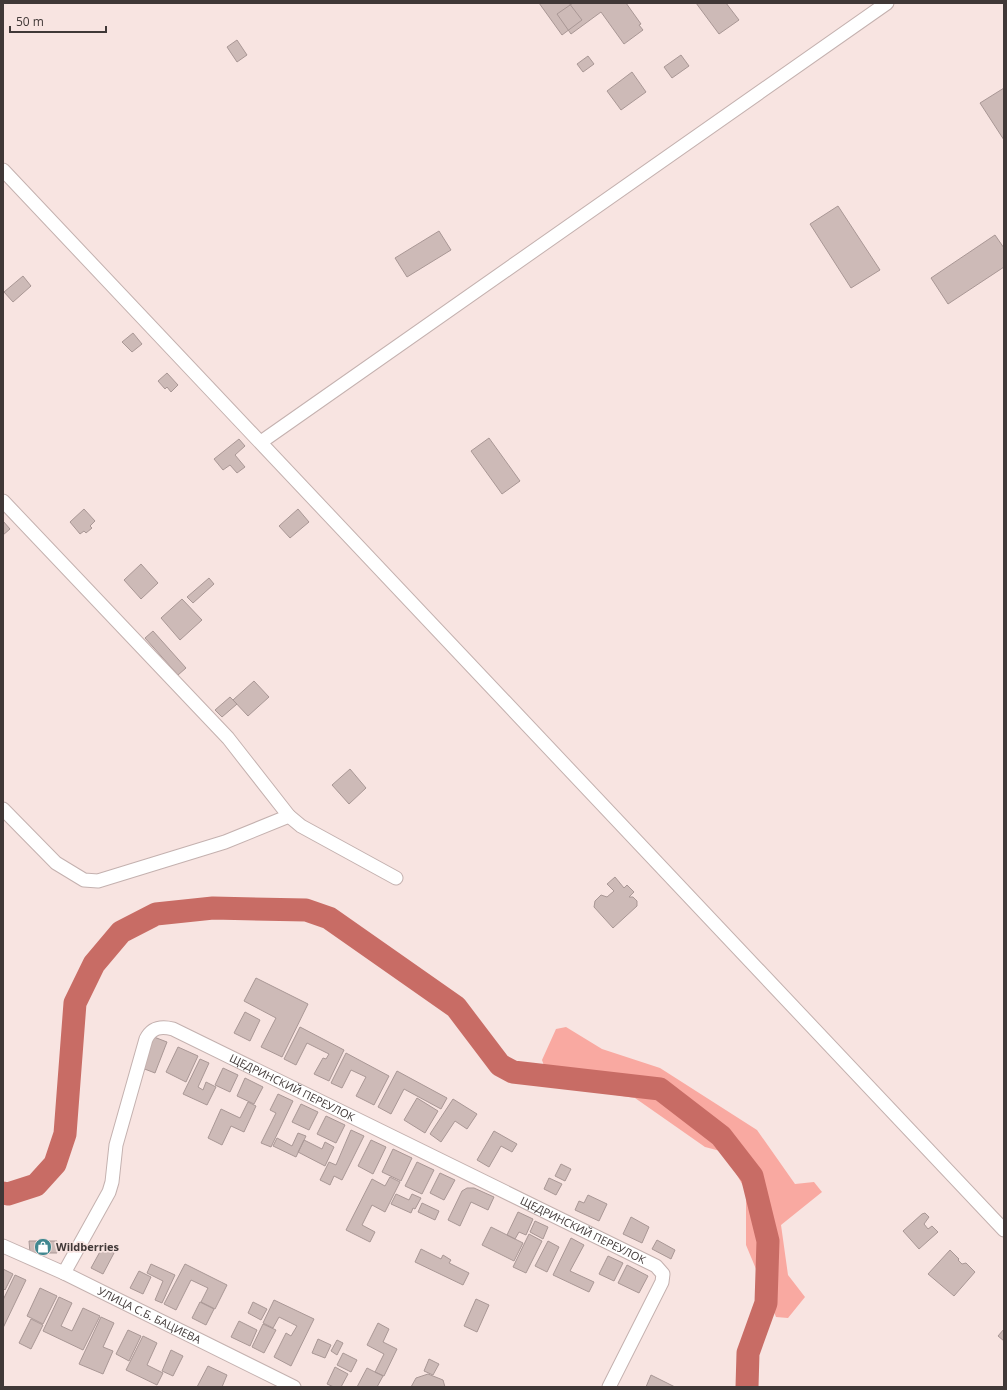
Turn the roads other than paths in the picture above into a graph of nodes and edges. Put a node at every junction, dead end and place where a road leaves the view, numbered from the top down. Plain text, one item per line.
1 (887, 3) edge
2 (3, 170) edge
3 (261, 442) junction
4 (3, 501) edge
5 (3, 809) edge
6 (289, 816) junction
7 (396, 878) dead end
8 (1004, 1230) edge
9 (3, 1246) edge
10 (64, 1273) junction
11 (294, 1387) edge
12 (609, 1387) edge

1 - 3 street
2 - 3 street
3 - 8 street
4 - 6 street
5 - 6 street
6 - 7 street
9 - 10 street, УЛИЦА С.Б. БАЦИЕВА
10 - 11 street, УЛИЦА С.Б. БАЦИЕВА
10 - 12 street, ЩЕДРИНСКИЙ ПЕРЕУЛОК

